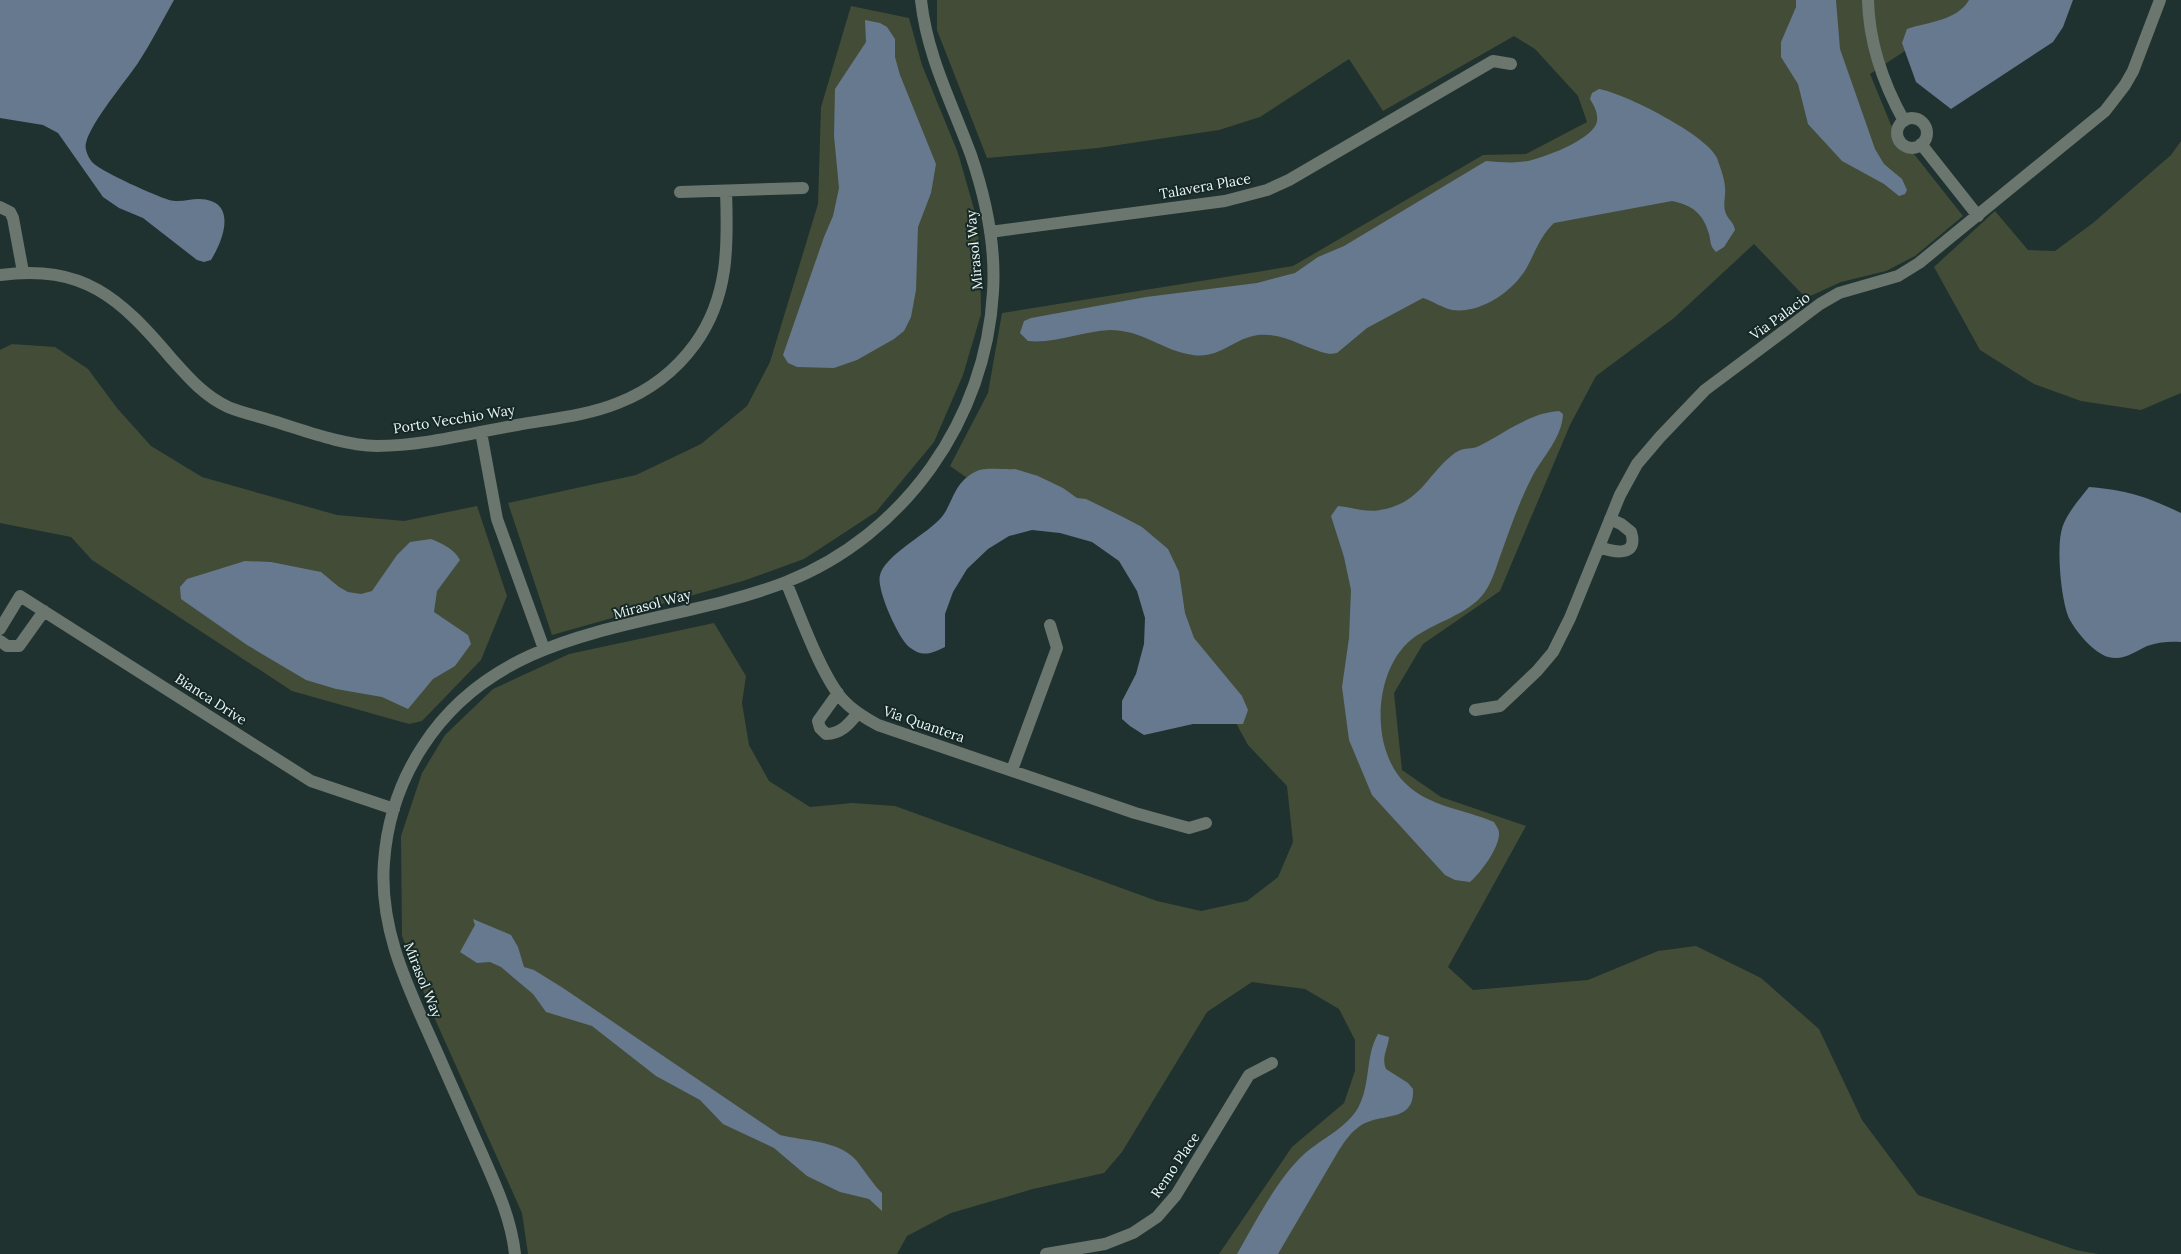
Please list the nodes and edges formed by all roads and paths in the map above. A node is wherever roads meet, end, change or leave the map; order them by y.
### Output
1 (921, 0) edge
2 (1868, 0) edge
3 (2160, 0) edge
4 (1511, 64) dead end
5 (1904, 121) junction
6 (1921, 144) junction
7 (803, 188) dead end
8 (726, 190) junction
9 (680, 192) dead end
10 (0, 207) edge
11 (1978, 216) junction
12 (990, 232) junction
13 (24, 272) junction
14 (0, 275) edge
15 (481, 432) junction
16 (1610, 519) junction
17 (1599, 547) junction
18 (786, 582) junction
19 (44, 611) junction
20 (1050, 625) dead end
21 (0, 629) edge
22 (0, 641) edge
23 (544, 649) junction
24 (838, 693) junction
25 (1475, 710) dead end
26 (858, 713) junction
27 (1012, 770) junction
28 (394, 809) junction
29 (1206, 823) dead end
30 (1272, 1063) dead end
31 (516, 1254) edge
32 (1046, 1254) edge

1 - 12 street, Mirasol Way
2 - 5 street
3 - 11 street, Via Palacio
4 - 12 street, Talavera Place
5 - 6 street
5 - 6 street
6 - 11 street
7 - 8 street
8 - 9 street
8 - 15 street, Porto Vecchio Way
10 - 13 street
11 - 16 street, Via Palacio
12 - 18 street, Mirasol Way
13 - 14 street, Porto Vecchio Way
13 - 15 street, Porto Vecchio Way
15 - 23 street
16 - 17 street, Via Palacio
16 - 17 street
17 - 25 street, Via Palacio
18 - 23 street, Mirasol Way
18 - 24 street, Via Quantera
19 - 21 street, Bianca Drive
19 - 22 street
19 - 28 street, Bianca Drive
20 - 27 street
23 - 28 street, Mirasol Way
24 - 26 street, Via Quantera
24 - 26 street
26 - 27 street, Via Quantera
27 - 29 street, Via Quantera
28 - 31 street, Mirasol Way
30 - 32 street, Remo Place

